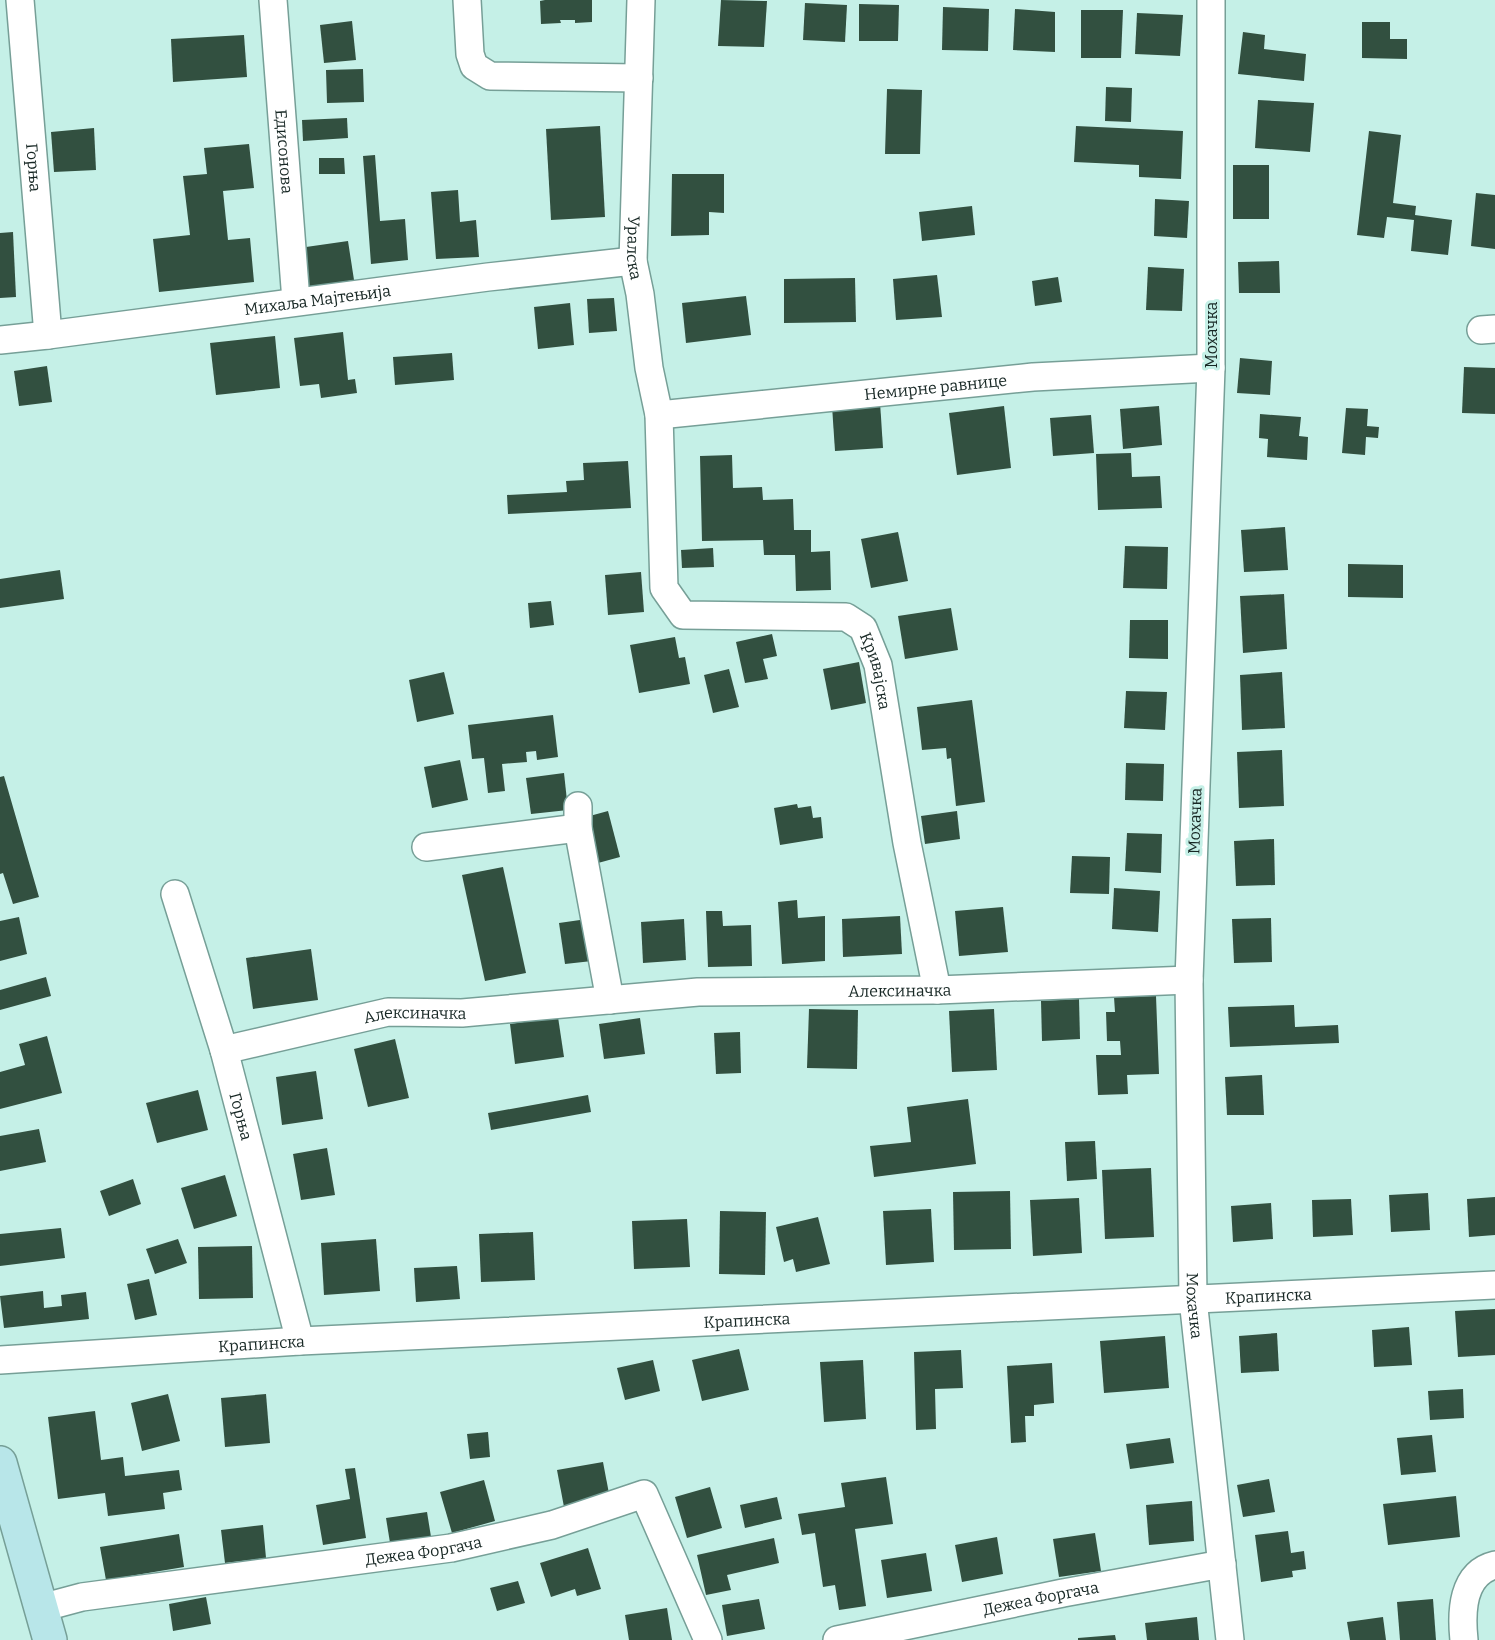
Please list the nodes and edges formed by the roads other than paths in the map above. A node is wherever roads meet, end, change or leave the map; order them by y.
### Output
1 (20, 0) edge
2 (273, 0) edge
3 (467, 0) edge
4 (641, 0) edge
5 (1211, 0) edge
6 (639, 78) junction
7 (633, 261) junction
8 (296, 302) junction
9 (48, 335) junction
10 (0, 340) edge
11 (1211, 368) junction
12 (659, 415) junction
13 (426, 847) dead end
14 (175, 894) dead end
15 (1189, 980) junction
16 (937, 990) junction
17 (610, 1000) junction
18 (224, 1050) junction
19 (1495, 1285) edge
20 (1192, 1299) junction
21 (300, 1341) junction
22 (0, 1360) edge
23 (0, 1463) edge
24 (1222, 1564) junction
25 (1495, 1565) edge
26 (41, 1608) junction
27 (853, 1639) edge
28 (51, 1640) edge
29 (708, 1640) edge
30 (1230, 1640) edge
31 (1464, 1640) edge

1 - 9 street, Горња
2 - 8 street, Едисонова
3 - 6 street
4 - 6 street, Уралска
5 - 11 street, Мохачка
6 - 7 street, Уралска
7 - 8 street, Михаља Мајтењија
7 - 12 street, Уралска
8 - 9 street, Михаља Мајтењија
9 - 10 street, Михаља Мајтењија
11 - 12 street, Немирне равнице
11 - 15 street, Мохачка
12 - 16 street, Кривајска
13 - 17 street
14 - 18 street, Горња
15 - 16 street, Алексиначка
15 - 20 street, Мохачка
16 - 17 street, Алексиначка
17 - 18 street, Алексиначка
18 - 21 street, Горња
19 - 20 street, Крапинска
20 - 21 street, Крапинска
20 - 24 street, Мохачка
21 - 22 street, Крапинска
23 - 26 main road
24 - 27 street, Дежеа Форгача
24 - 30 street, Мохачка
25 - 31 street
26 - 28 main road
26 - 29 street, Дежеа Форгача

